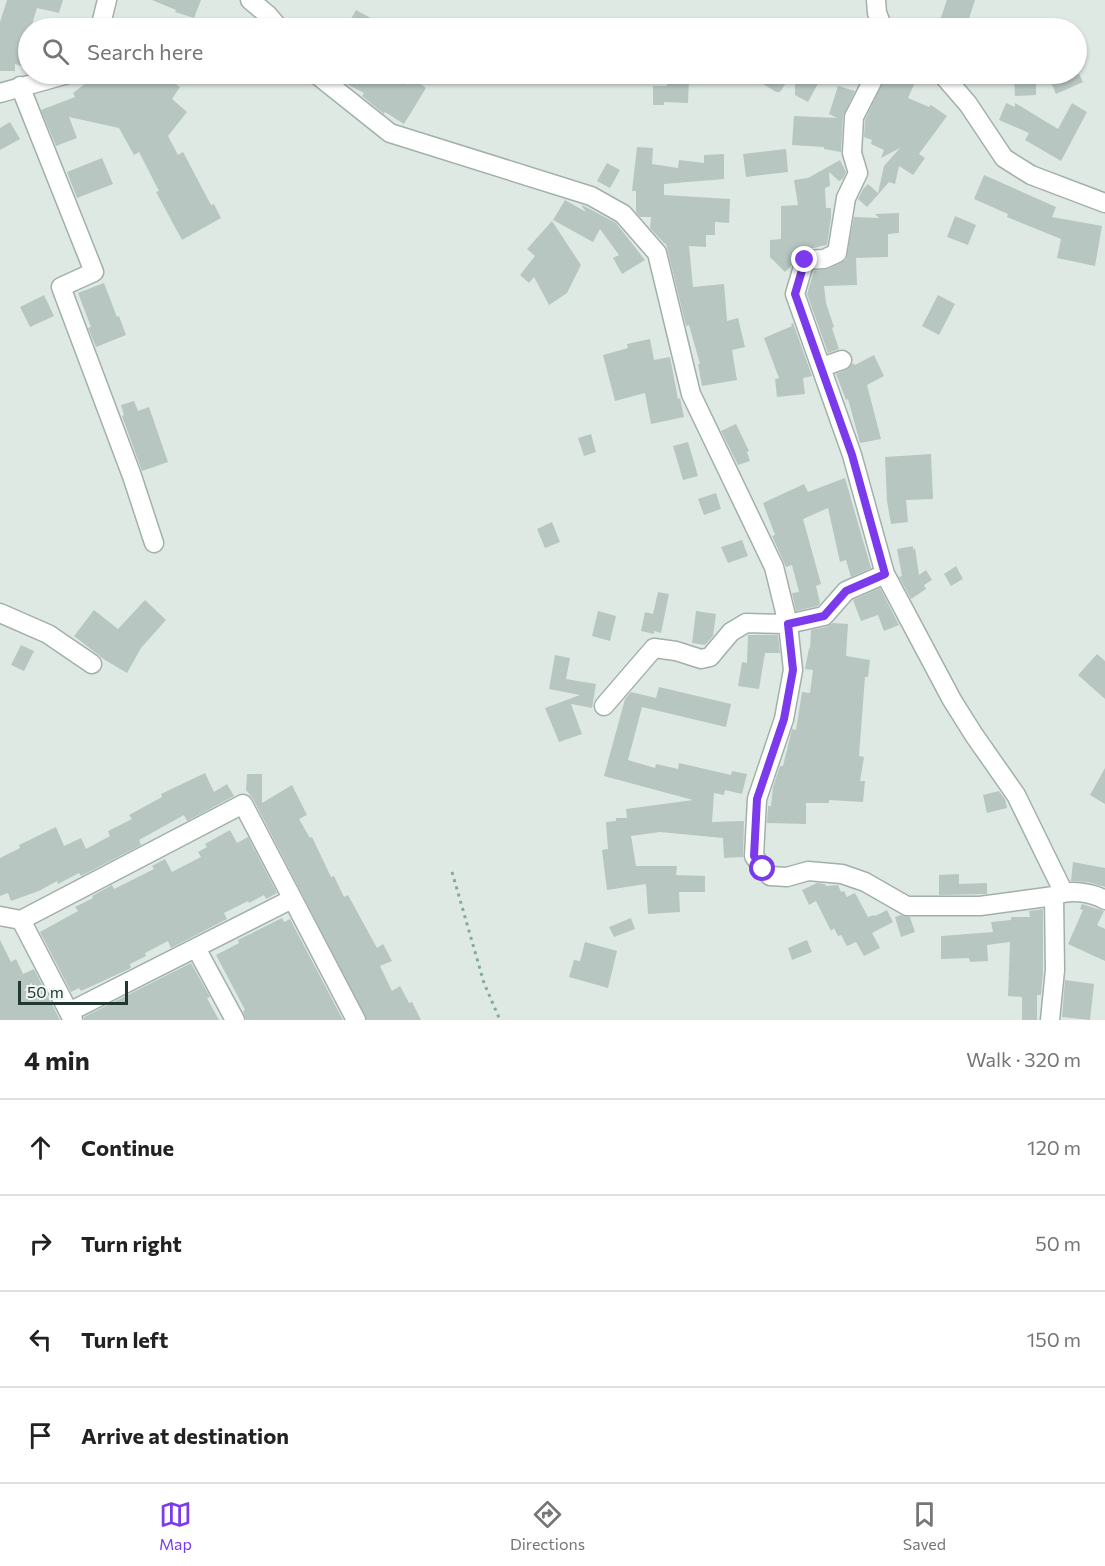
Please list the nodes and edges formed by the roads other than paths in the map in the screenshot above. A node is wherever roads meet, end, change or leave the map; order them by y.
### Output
1 (107, 0) edge
2 (250, 0) edge
3 (876, 0) edge
4 (102, 18) edge
5 (271, 18) edge
6 (879, 18) edge
7 (28, 84) edge
8 (329, 84) edge
9 (871, 84) edge
10 (951, 84) edge
11 (20, 86) junction
12 (0, 93) edge
13 (1105, 202) edge
14 (842, 360) dead end
15 (822, 367) junction
16 (154, 543) dead end
17 (885, 574) junction
18 (0, 614) edge
19 (788, 624) junction
20 (92, 664) dead end
21 (604, 706) dead end
22 (1059, 893) junction
23 (292, 899) junction
24 (1105, 900) edge
25 (0, 916) edge
26 (21, 920) junction
27 (196, 948) junction
28 (71, 1016) edge
29 (236, 1020) edge
30 (356, 1020) edge
31 (1050, 1020) edge

1 - 4 street
2 - 5 street
3 - 6 street
7 - 11 street
8 - 19 street
9 - 15 street
10 - 13 street
11 - 12 street
11 - 16 street
14 - 15 street
15 - 17 street
17 - 19 street
17 - 22 street
18 - 20 street
19 - 21 street
19 - 22 street
22 - 24 street
22 - 31 street
23 - 26 street
23 - 27 street
23 - 30 street
25 - 26 street
26 - 28 street
27 - 28 street
27 - 29 street

